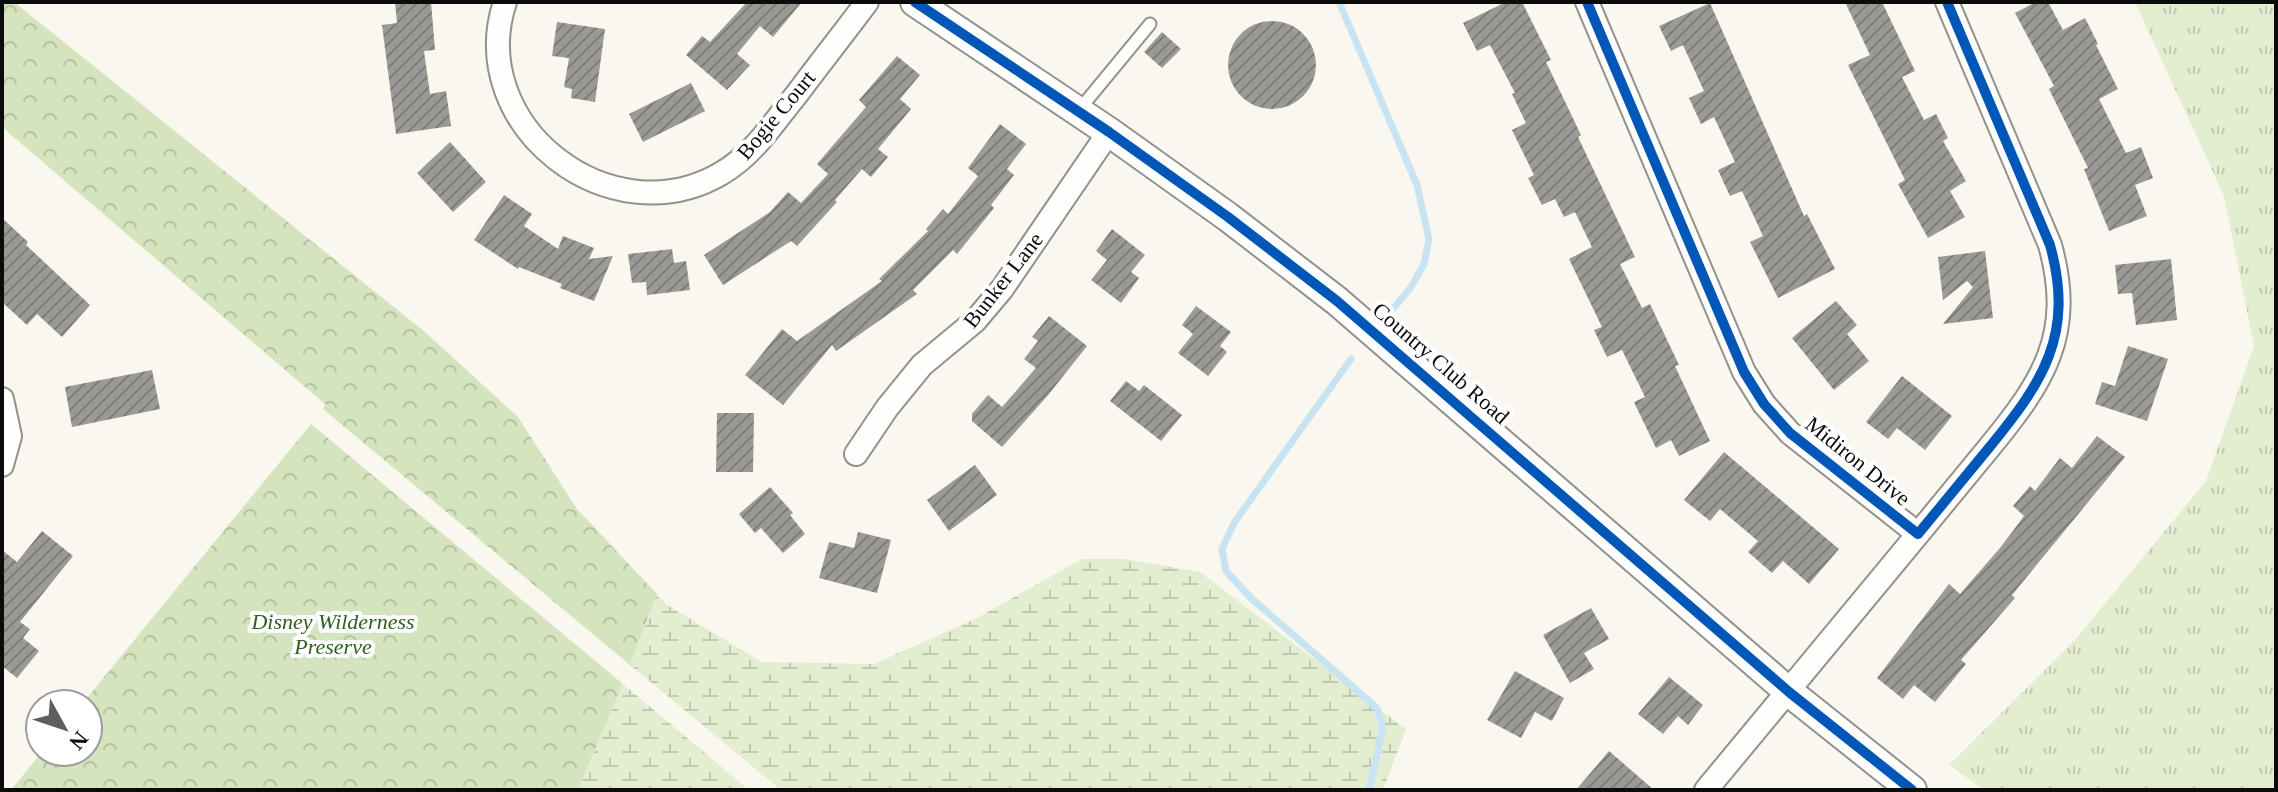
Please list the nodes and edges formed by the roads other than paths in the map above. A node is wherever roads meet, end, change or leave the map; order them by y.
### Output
1 (505, 2) edge
2 (867, 2) edge
3 (915, 2) edge
4 (1587, 2) edge
5 (1947, 2) edge
6 (1150, 24) dead end
7 (1078, 111) junction
8 (1109, 132) junction
9 (2, 399) edge
10 (856, 454) dead end
11 (2, 465) edge
12 (1918, 534) junction
13 (1789, 692) junction
14 (1706, 790) edge
15 (1912, 790) edge

1 - 2 street, Bogie Court
3 - 7 street, Country Club Road
4 - 12 street, Midiron Drive
5 - 12 street, Midiron Drive
6 - 7 lane
7 - 8 street, Country Club Road
8 - 10 street, Bunker Lane
8 - 13 street, Country Club Road
9 - 11 street
12 - 13 street, Midiron Drive
13 - 14 street, Midiron Drive
13 - 15 street, Country Club Road

